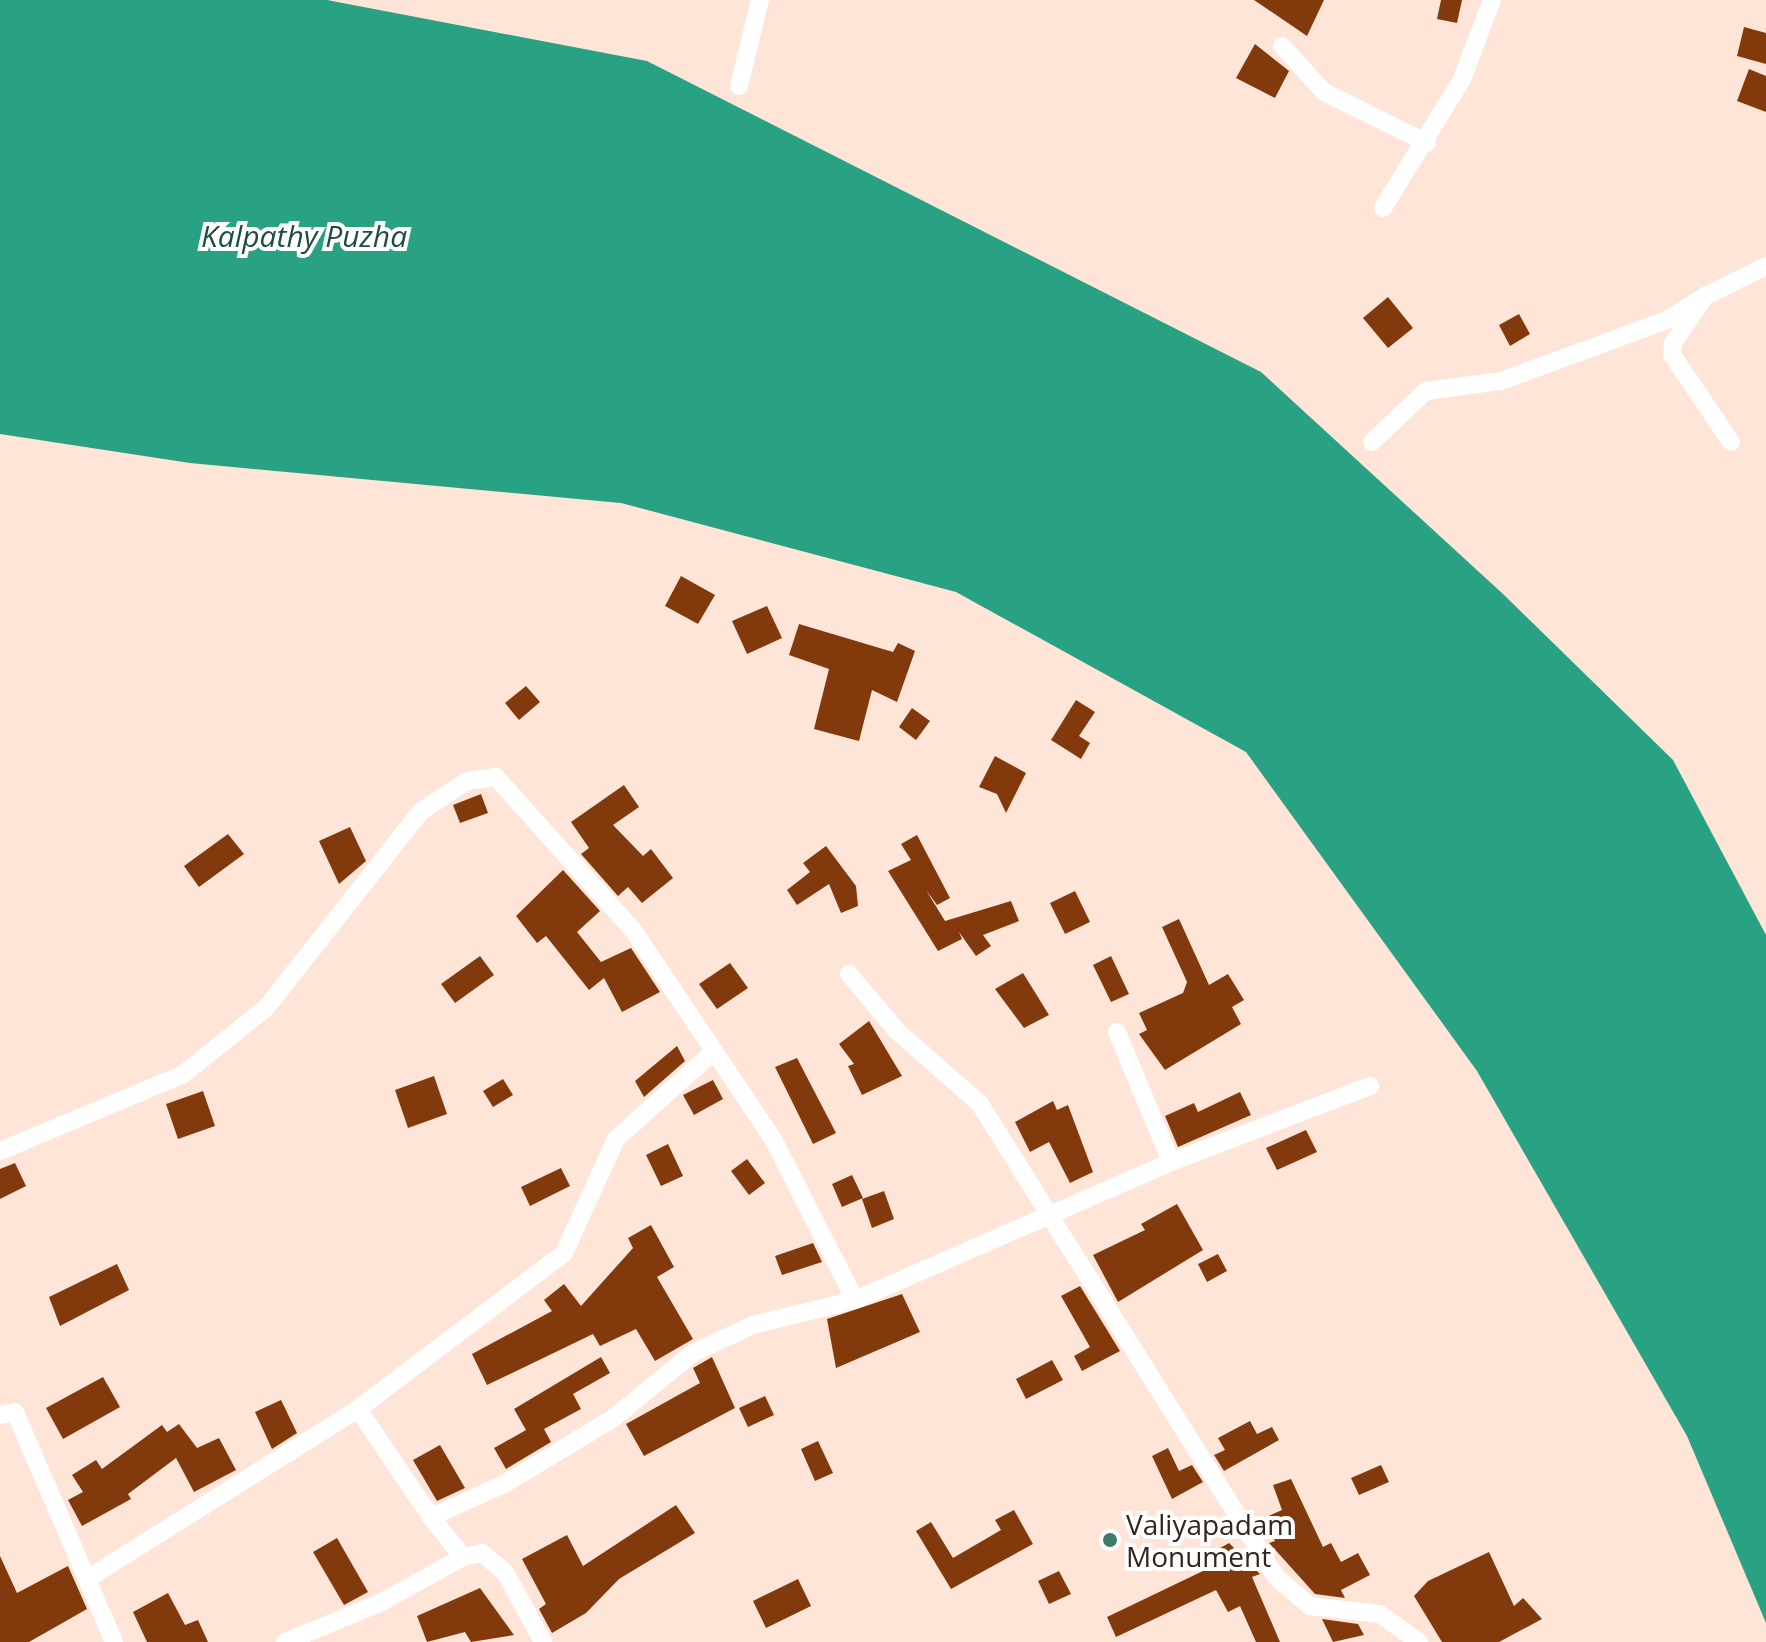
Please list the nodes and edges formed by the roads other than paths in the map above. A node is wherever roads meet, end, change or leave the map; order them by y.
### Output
1 (760, 0) edge
2 (1492, 0) edge
3 (1282, 46) dead end
4 (739, 86) dead end
5 (1427, 143) junction
6 (1383, 208) dead end
7 (1766, 266) edge
8 (1705, 296) junction
9 (1372, 442) dead end
10 (1731, 442) dead end
11 (849, 974) dead end
12 (1117, 1032) dead end
13 (712, 1053) junction
14 (1370, 1086) dead end
15 (0, 1151) edge
16 (1171, 1162) junction
17 (1054, 1212) junction
18 (855, 1300) junction
19 (358, 1409) junction
20 (0, 1415) edge
21 (431, 1517) junction
22 (463, 1557) junction
23 (87, 1579) junction
24 (114, 1642) edge
25 (285, 1642) edge
26 (543, 1642) edge
27 (1419, 1642) edge

1 - 4 street
2 - 5 street
3 - 5 street
5 - 6 street
7 - 8 street
8 - 9 street
8 - 10 street
11 - 17 street
12 - 16 street
13 - 15 street
13 - 18 street
13 - 19 street
14 - 16 street
16 - 17 street
17 - 18 street
17 - 27 street
18 - 21 street
19 - 21 street
19 - 23 street
20 - 23 street
21 - 22 street
22 - 25 street
22 - 26 street
23 - 24 street

